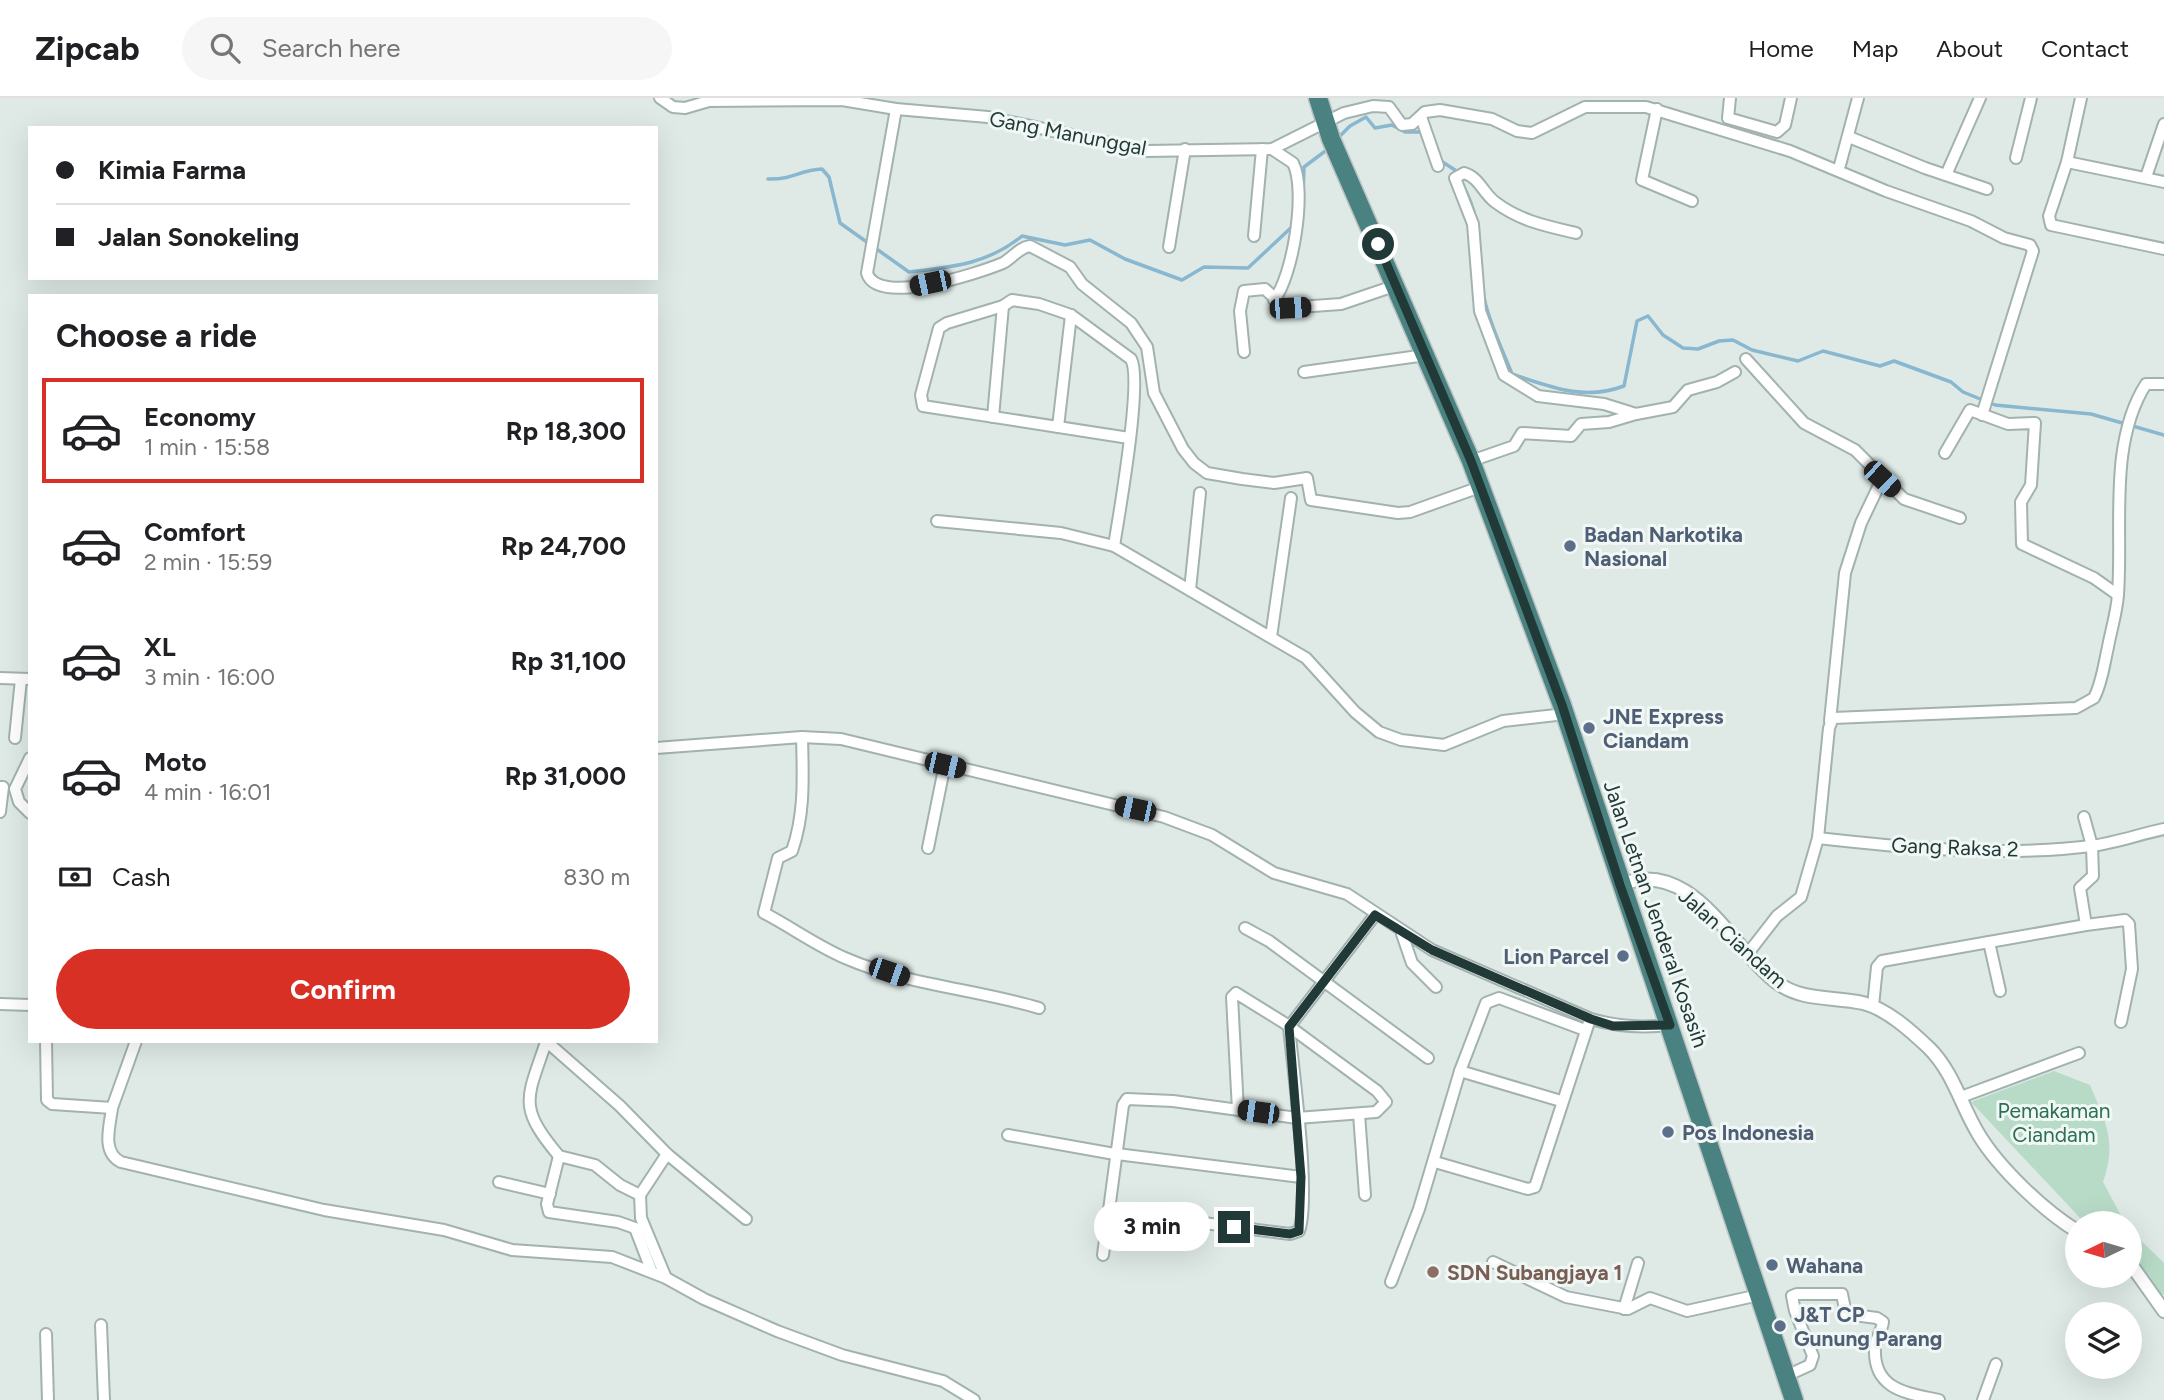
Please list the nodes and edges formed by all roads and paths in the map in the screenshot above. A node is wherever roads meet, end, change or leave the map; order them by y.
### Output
1 (660, 98) edge
2 (1318, 98) edge
3 (1730, 98) edge
4 (1791, 98) edge
5 (1858, 98) edge
6 (1980, 98) edge
7 (2031, 98) edge
8 (2078, 99) edge
9 (896, 109) junction
10 (1657, 109) junction
11 (1421, 117) junction
12 (1325, 122) junction
13 (2164, 124) edge
14 (1849, 137) junction
15 (1185, 149) junction
16 (1267, 149) junction
17 (2016, 158) dead end
18 (2067, 162) junction
19 (1840, 165) dead end
20 (1438, 166) dead end
21 (1946, 175) junction
22 (2146, 177) junction
23 (2164, 182) edge
24 (1987, 189) dead end
25 (1692, 201) dead end
26 (1576, 233) dead end
27 (1254, 236) dead end
28 (1169, 247) dead end
29 (2164, 249) edge
30 (1397, 285) junction
31 (1274, 300) junction
32 (1003, 306) junction
33 (1071, 315) junction
34 (1244, 352) dead end
35 (1426, 355) junction
36 (1746, 359) dead end
37 (1304, 372) dead end
38 (1735, 372) dead end
39 (2164, 384) edge
40 (1636, 414) junction
41 (1982, 415) junction
42 (993, 417) junction
43 (1058, 427) junction
44 (1129, 438) junction
45 (1945, 453) dead end
46 (1471, 461) junction
47 (1882, 479) junction
48 (1480, 487) junction
49 (1200, 494) dead end
50 (1291, 498) dead end
51 (1960, 518) dead end
52 (937, 521) dead end
53 (1114, 546) junction
54 (1189, 590) junction
55 (2118, 595) junction
56 (1270, 637) junction
57 (0, 678) edge
58 (26, 679) edge
59 (1565, 714) junction
60 (1830, 721) junction
61 (802, 737) junction
62 (15, 738) dead end
63 (658, 748) edge
64 (28, 762) edge
65 (945, 765) junction
66 (0, 787) edge
67 (28, 811) edge
68 (0, 812) edge
69 (2084, 817) dead end
70 (2164, 829) edge
71 (1818, 838) junction
72 (2092, 846) junction
73 (928, 848) dead end
74 (1620, 885) junction
75 (1375, 915) junction
76 (2087, 925) junction
77 (1245, 928) dead end
78 (1402, 934) junction
79 (1989, 942) junction
80 (1749, 952) junction
81 (1325, 982) junction
82 (1436, 987) dead end
83 (2000, 991) dead end
84 (0, 1004) edge
85 (28, 1005) edge
86 (1873, 1006) junction
87 (1039, 1008) dead end
88 (1591, 1019) junction
89 (2122, 1023) dead end
90 (1670, 1025) junction
91 (1289, 1027) junction
92 (1585, 1030) junction
93 (46, 1043) edge
94 (135, 1043) edge
95 (546, 1043) edge
96 (547, 1043) edge
97 (2079, 1053) dead end
98 (1428, 1058) dead end
99 (1460, 1071) junction
100 (1961, 1097) junction
101 (1560, 1101) junction
102 (112, 1108) junction
103 (1238, 1110) junction
104 (1359, 1114) junction
105 (1297, 1118) junction
106 (1008, 1135) dead end
107 (1117, 1153) junction
108 (667, 1154) junction
109 (559, 1156) junction
110 (1435, 1162) junction
111 (1301, 1177) junction
112 (499, 1182) dead end
113 (550, 1194) junction
114 (640, 1195) junction
115 (1365, 1195) dead end
116 (1110, 1211) junction
117 (746, 1219) dead end
118 (638, 1223) junction
119 (2065, 1223) edge
120 (1103, 1255) dead end
121 (1493, 1262) dead end
122 (1638, 1263) dead end
123 (652, 1272) junction
124 (666, 1278) junction
125 (2142, 1280) edge
126 (1391, 1282) dead end
127 (1759, 1295) junction
128 (1624, 1309) junction
129 (2164, 1311) edge
130 (101, 1325) dead end
131 (46, 1334) dead end
132 (1996, 1364) dead end
133 (1786, 1376) junction
134 (48, 1400) edge
135 (104, 1400) edge
136 (974, 1400) edge
137 (1794, 1400) edge
138 (1939, 1400) edge
139 (1983, 1400) edge

1 - 9 street, Gang Manunggal
2 - 12 highway, Jalan Letnan Jenderal Kosasih
3 - 4 street
5 - 14 street
6 - 21 street
7 - 17 street
8 - 18 street
9 - 15 street, Gang Manunggal
9 - 48 street
10 - 11 street
10 - 25 street
10 - 41 street
11 - 12 street
11 - 20 street
12 - 16 street
12 - 30 highway, Jalan Letnan Jenderal Kosasih
13 - 22 street
14 - 19 street
14 - 21 street
15 - 16 street, Gang Manunggal
15 - 28 street
16 - 27 street
16 - 31 street
18 - 22 street
18 - 29 street
21 - 24 street
22 - 23 street
26 - 40 street
30 - 31 street
30 - 35 highway, Jalan Letnan Jenderal Kosasih
31 - 34 street
32 - 33 street
32 - 42 street
32 - 42 street
33 - 43 street
33 - 44 street
35 - 37 street
35 - 46 highway, Jalan Letnan Jenderal Kosasih
36 - 47 street
38 - 40 street
39 - 55 street
40 - 46 street
41 - 45 street
41 - 55 street
42 - 43 street
43 - 44 street
44 - 53 street
46 - 48 highway, Jalan Letnan Jenderal Kosasih
47 - 51 street
47 - 60 street
48 - 59 highway, Jalan Letnan Jenderal Kosasih
49 - 54 street
50 - 56 street
52 - 53 street
53 - 54 street
54 - 56 street
55 - 60 street
56 - 59 street
57 - 58 street
58 - 62 street
59 - 74 highway, Jalan Letnan Jenderal Kosasih
60 - 71 street
61 - 63 street
61 - 65 street
61 - 87 street
64 - 67 street
65 - 73 street
65 - 75 street
66 - 68 street
69 - 72 street
70 - 72 street, Gang Raksa 2
71 - 72 street, Gang Raksa 2
71 - 80 street
72 - 76 street
74 - 80 street, Jalan Ciandam
74 - 90 highway, Jalan Letnan Jenderal Kosasih
75 - 78 street
75 - 81 street
76 - 79 street
76 - 89 street
77 - 81 street
78 - 82 street
78 - 88 street
79 - 83 street
79 - 86 street
80 - 86 street, Jalan Ciandam
81 - 91 street
81 - 98 street
84 - 85 street
86 - 100 street, Jalan Ciandam
88 - 90 street
88 - 92 street
90 - 127 highway, Jalan Letnan Jenderal Kosasih
91 - 103 street
91 - 104 street
91 - 105 street
92 - 99 street
92 - 101 street
93 - 102 street
94 - 102 street
95 - 109 street
96 - 108 street
97 - 100 street
99 - 101 street
99 - 110 street
100 - 119 street, Jalan Ciandam
101 - 110 street
102 - 123 street
103 - 105 street
103 - 107 street
104 - 105 street
104 - 115 street
105 - 111 street
106 - 107 street
107 - 111 street
107 - 116 street
108 - 114 street
108 - 117 street
109 - 113 street
109 - 114 street
110 - 126 street
111 - 116 street
112 - 113 street
113 - 118 street
114 - 118 street
116 - 120 street
118 - 123 street
118 - 124 street
121 - 128 street
122 - 128 street
123 - 124 street
124 - 136 street
125 - 129 street
127 - 128 street
127 - 133 highway, Jalan Letnan Jenderal Kosasih
130 - 135 street
131 - 134 street
132 - 139 street
133 - 137 highway, Jalan Letnan Jenderal Kosasih
133 - 138 street

